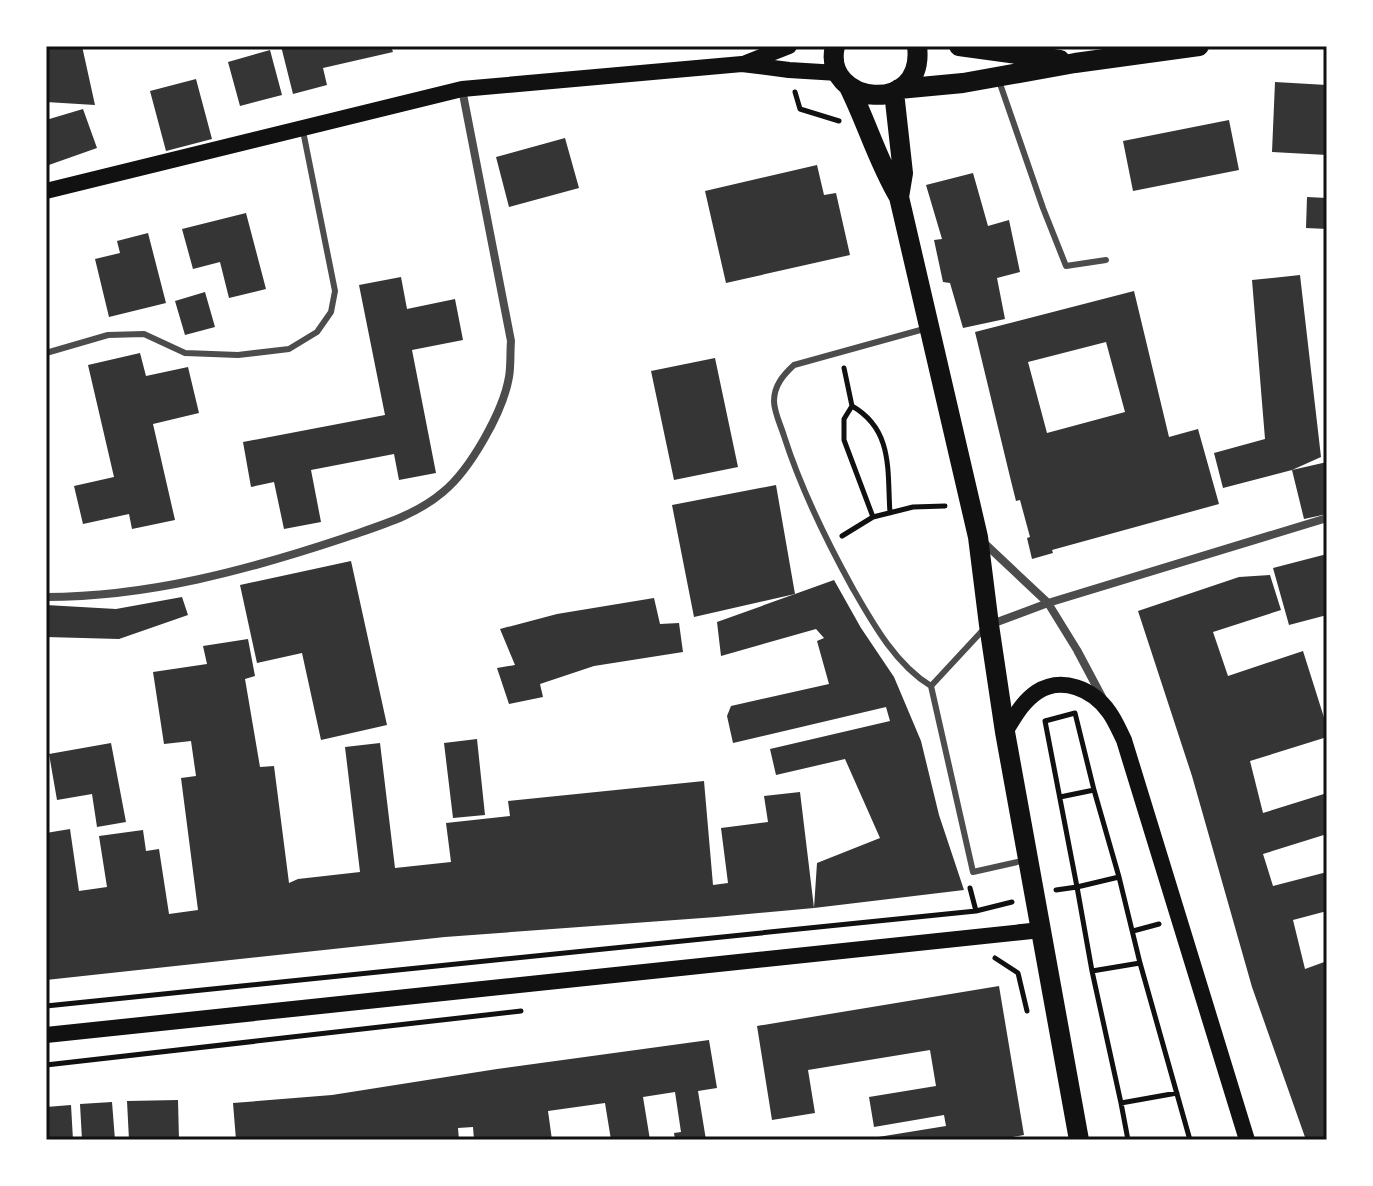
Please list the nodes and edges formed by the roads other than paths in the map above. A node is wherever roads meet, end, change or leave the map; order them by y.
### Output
1 (789, 46) edge
2 (835, 46) edge
3 (917, 46) edge
4 (959, 46) edge
5 (1199, 46) edge
6 (1075, 63) junction
7 (742, 64) junction
8 (998, 78) junction
9 (843, 80) junction
10 (462, 89) junction
11 (897, 90) junction
12 (302, 128) junction
13 (46, 191) edge
14 (899, 197) junction
15 (1106, 260) dead end
16 (930, 327) junction
17 (46, 353) edge
18 (1327, 518) edge
19 (978, 537) junction
20 (46, 597) edge
21 (1048, 603) junction
22 (989, 625) junction
23 (931, 686) junction
24 (1108, 710) junction
25 (1005, 732) junction
26 (1029, 860) junction
27 (1041, 930) junction
28 (46, 1035) edge
29 (1079, 1140) edge
30 (1247, 1140) edge

1 - 7 main road
2 - 9 main road
3 - 11 main road
4 - 6 main road
5 - 6 main road
6 - 8 main road
7 - 9 main road
7 - 10 main road
8 - 11 main road
8 - 15 lane
9 - 11 main road
9 - 14 main road
10 - 12 main road
10 - 20 street
11 - 14 main road
12 - 13 main road
12 - 17 lane
14 - 16 main road
16 - 19 main road
16 - 23 lane
18 - 21 street
19 - 21 street
19 - 22 main road
21 - 22 street
21 - 24 street
22 - 23 lane
22 - 25 main road
23 - 26 lane
24 - 25 main road
24 - 30 main road
25 - 26 main road
26 - 27 main road
27 - 28 main road
27 - 29 main road

